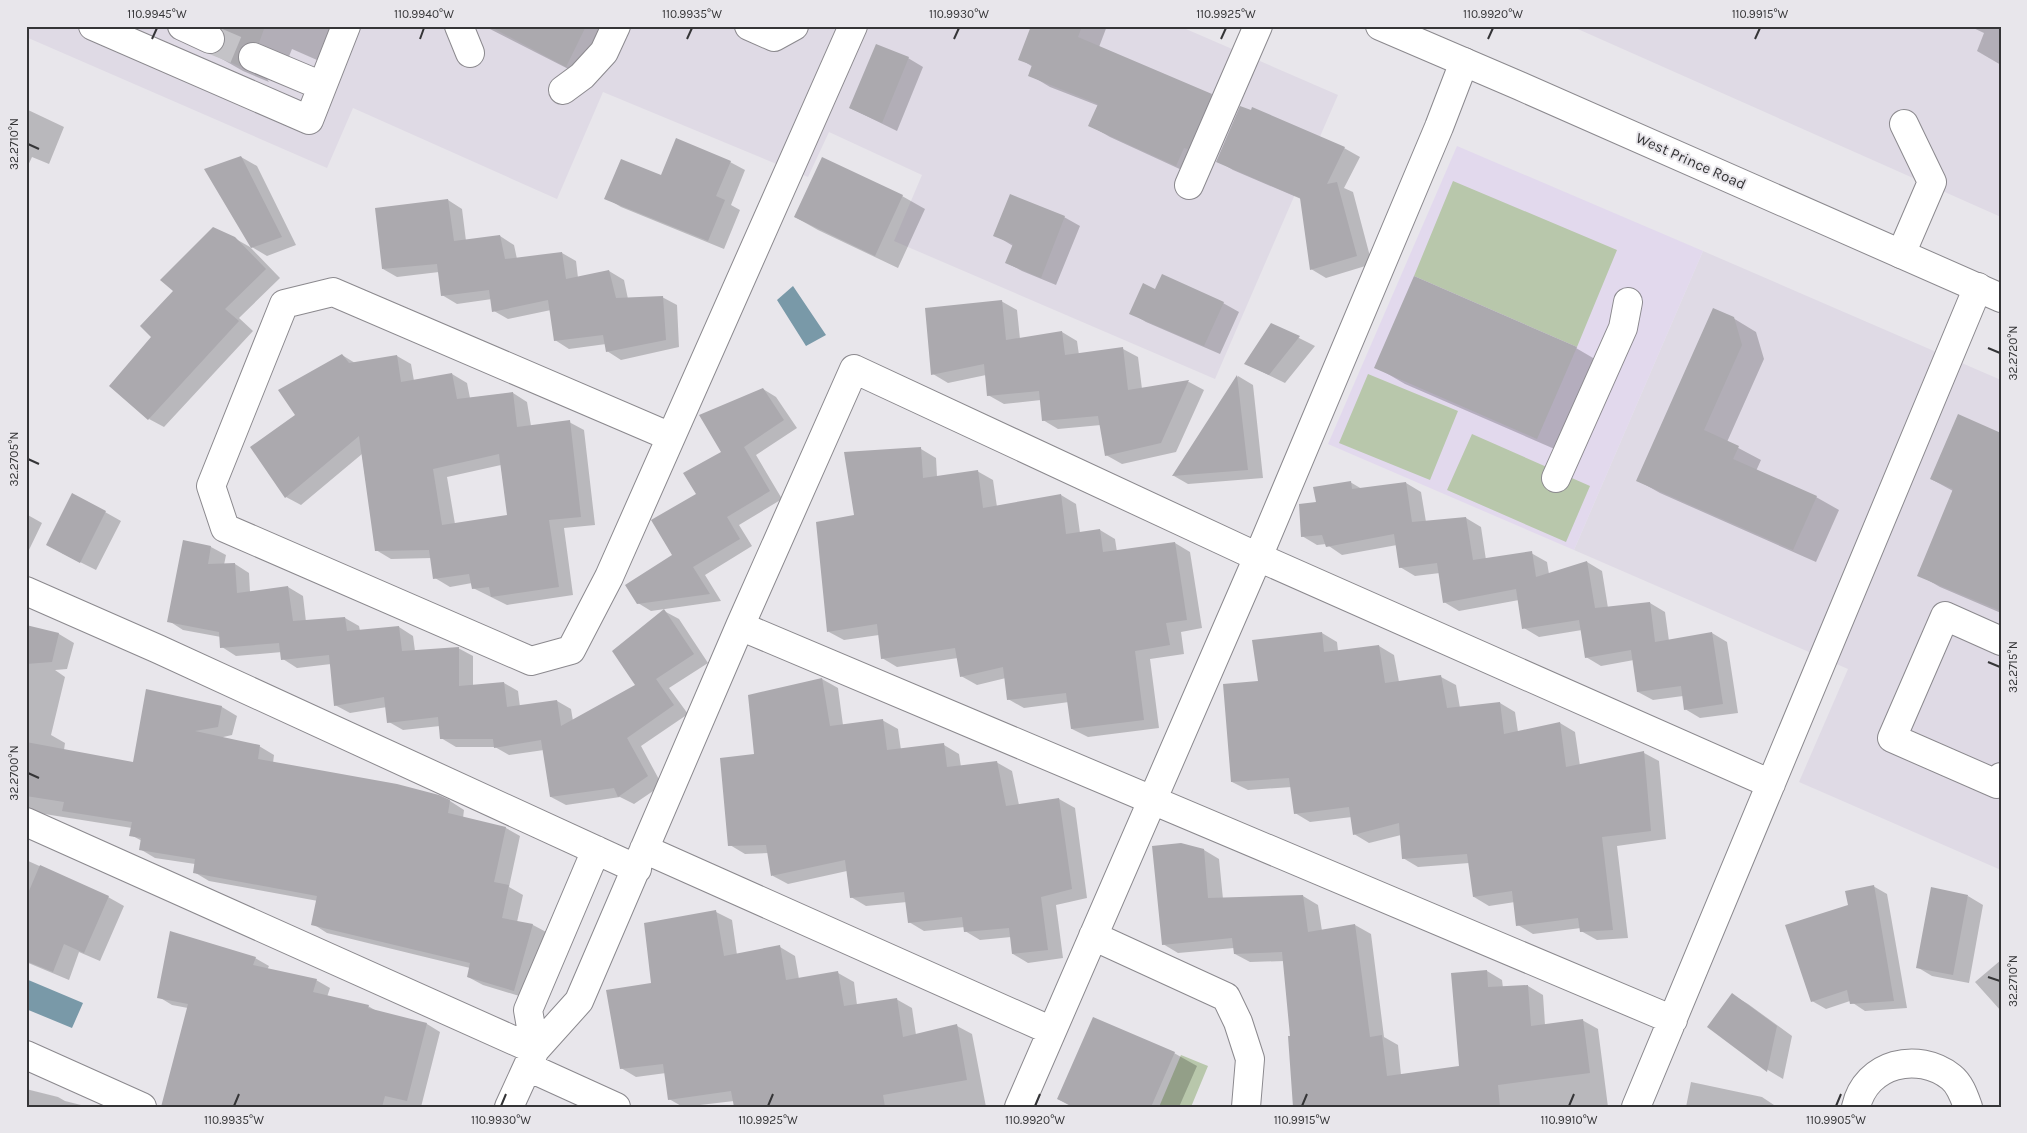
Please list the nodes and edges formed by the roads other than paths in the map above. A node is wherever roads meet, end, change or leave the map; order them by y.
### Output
1 (92, 26) edge
2 (182, 26) edge
3 (346, 26) edge
4 (459, 26) edge
5 (616, 26) edge
6 (749, 26) edge
7 (794, 26) edge
8 (853, 26) edge
9 (1258, 26) edge
10 (1395, 29) edge
11 (210, 39) tunnel mouth
12 (470, 54) dead end
13 (253, 57) tunnel mouth
14 (1464, 62) junction
15 (322, 86) junction
16 (562, 90) dead end
17 (1904, 124) dead end
18 (1189, 185) dead end
19 (1901, 254) junction
20 (1989, 293) edge
21 (1628, 302) dead end
22 (671, 437) junction
23 (1556, 478) dead end
24 (1258, 557) junction
25 (26, 591) edge
26 (740, 626) junction
27 (2001, 641) edge
28 (2001, 777) edge
29 (1771, 784) junction
30 (1152, 801) junction
31 (26, 822) edge
32 (596, 850) junction
33 (641, 859) junction
34 (1093, 936) junction
35 (1673, 1020) junction
36 (1052, 1031) junction
37 (26, 1055) edge
38 (531, 1059) junction
39 (142, 1107) edge
40 (509, 1107) edge
41 (616, 1107) edge
42 (1019, 1107) edge
43 (1246, 1107) edge
44 (1636, 1107) edge
45 (1856, 1107) edge
46 (1968, 1107) edge

1 - 15 street
2 - 11 street
3 - 15 street
4 - 12 street
5 - 16 street
6 - 7 street
8 - 22 street
9 - 18 street
10 - 14 street, West Prince Road
13 - 15 street
14 - 19 street, West Prince Road
14 - 24 street
17 - 19 street
19 - 20 street, West Prince Road
20 - 29 street
21 - 23 street
22 - 22 street
24 - 26 street
24 - 29 street
24 - 30 street
25 - 32 street
26 - 30 street
26 - 33 street
27 - 28 street
29 - 35 street
30 - 34 street
30 - 35 street
31 - 38 street
32 - 33 street
32 - 38 street
33 - 36 street
33 - 38 street
34 - 36 street
34 - 43 street
35 - 44 street
36 - 42 street
37 - 39 street
38 - 40 street
38 - 41 street
45 - 46 street

